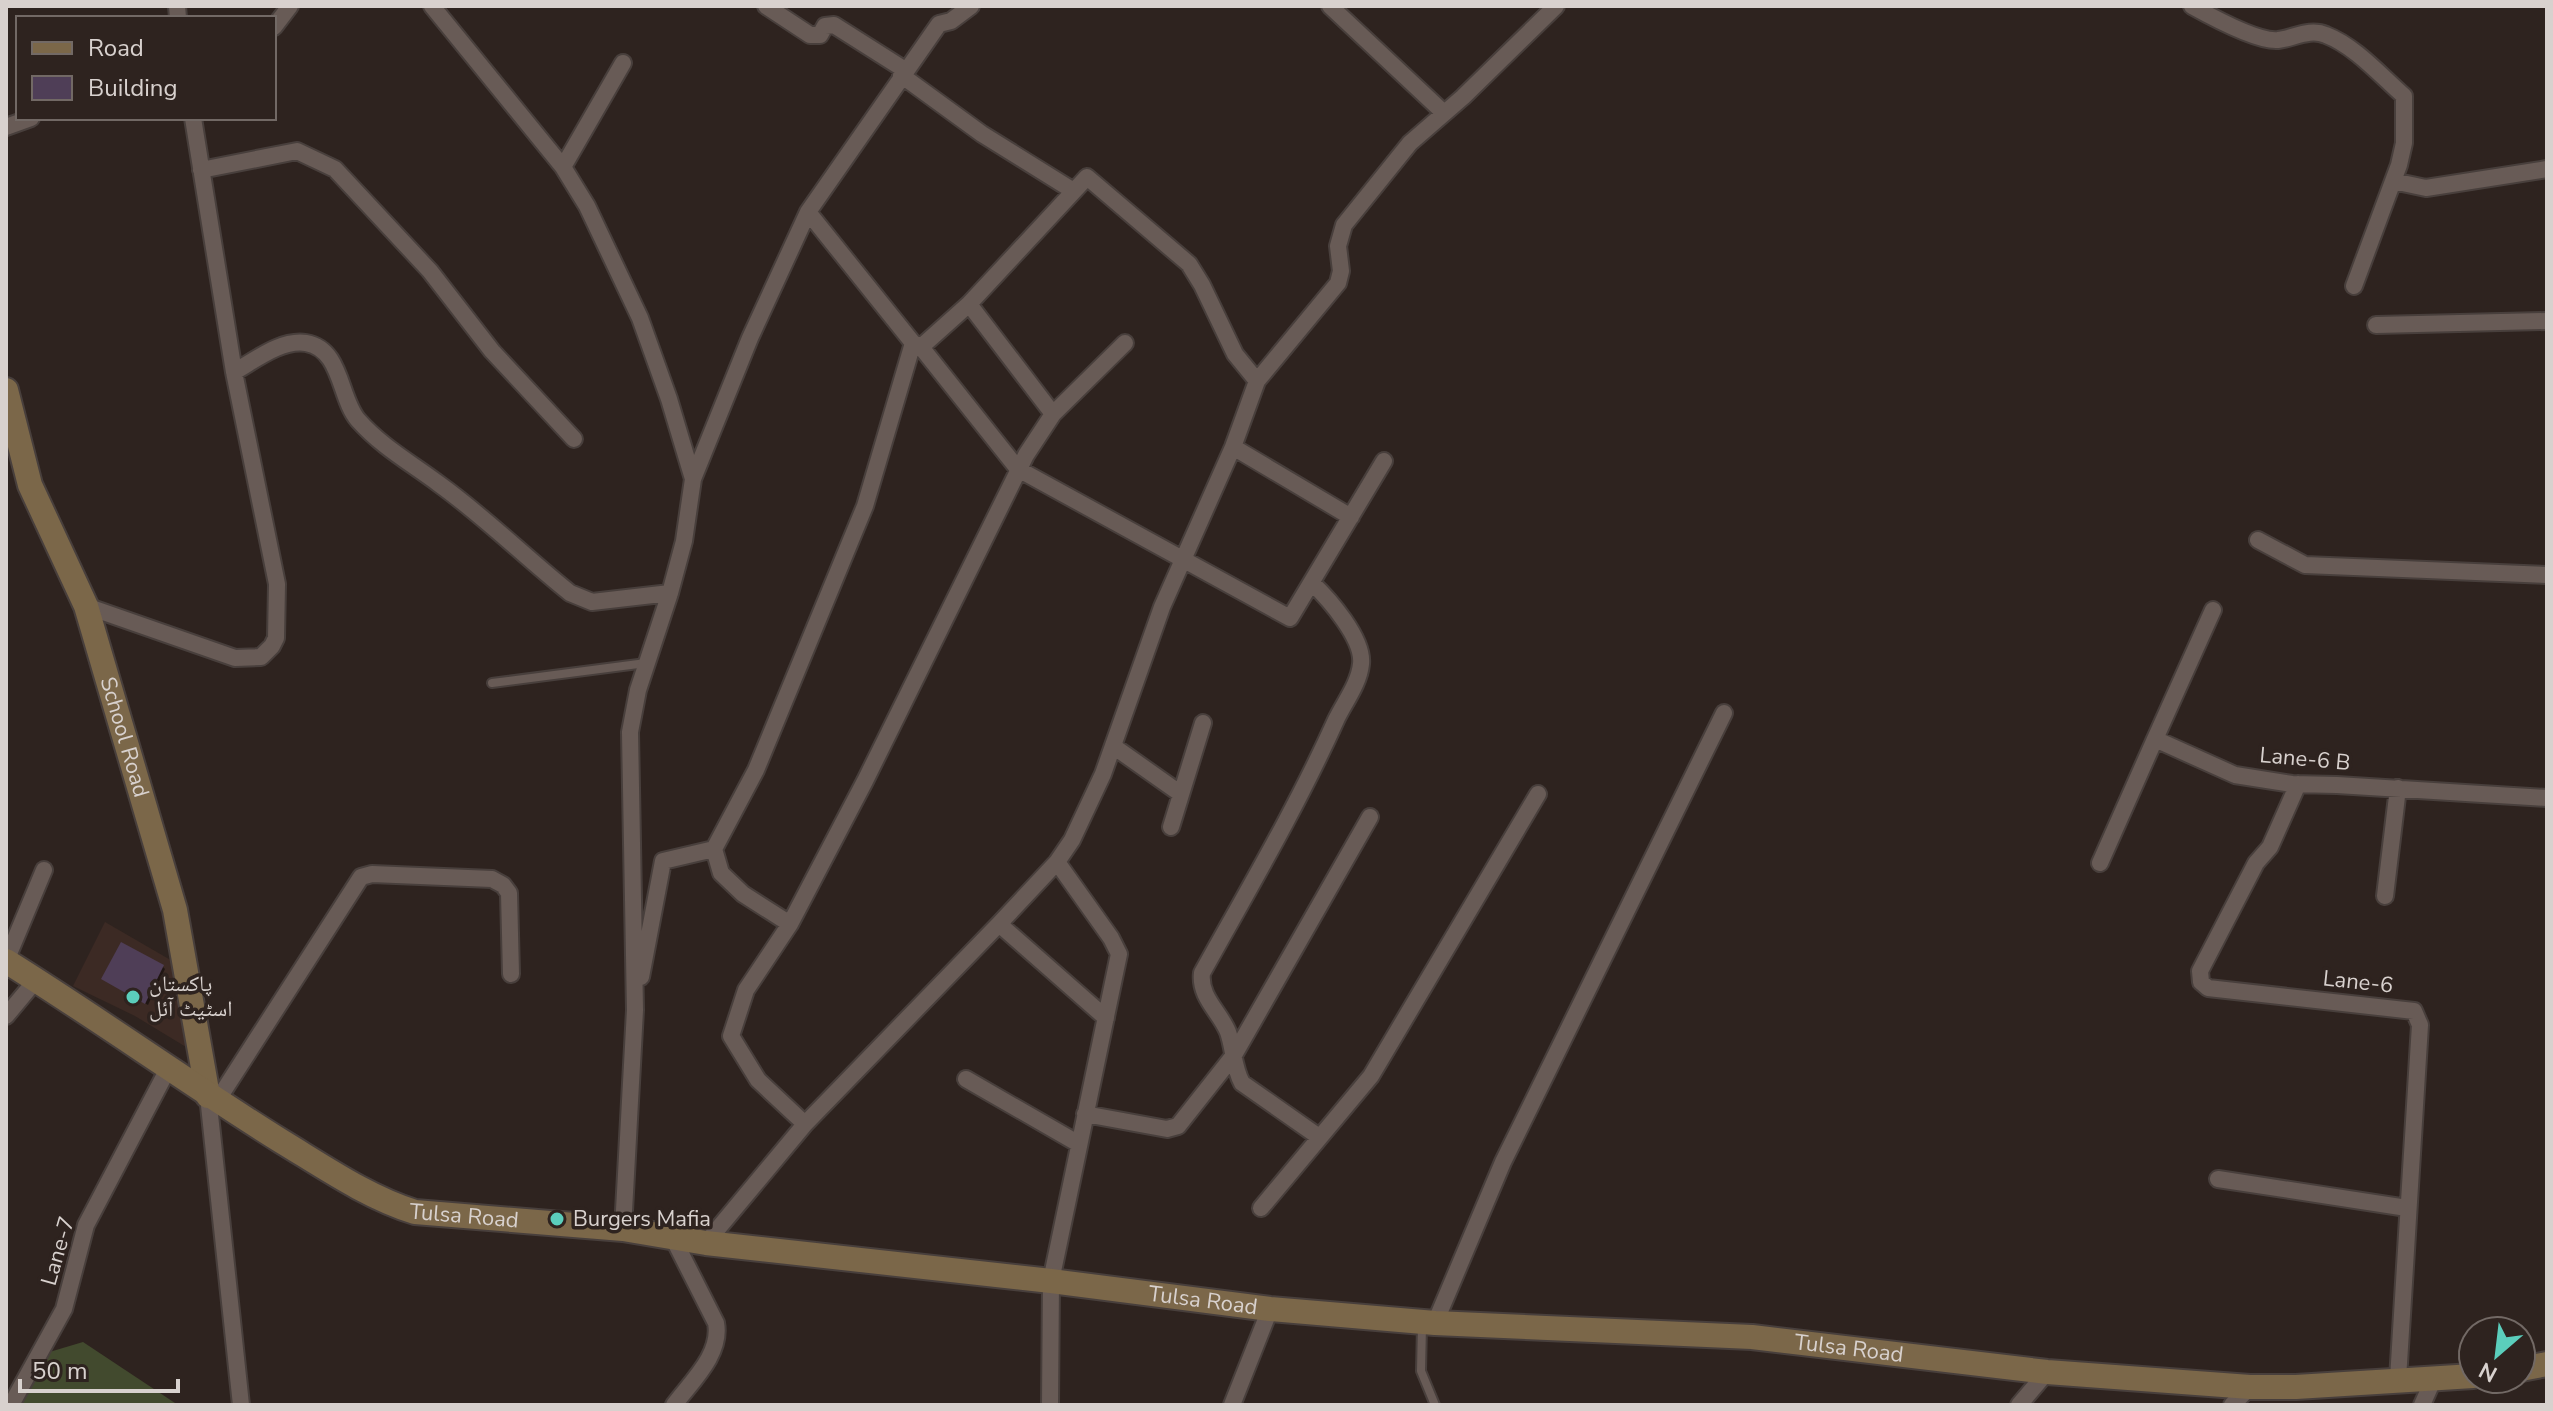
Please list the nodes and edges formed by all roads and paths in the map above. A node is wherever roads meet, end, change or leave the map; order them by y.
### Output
1 (290, 6) edge
2 (432, 6) edge
3 (766, 6) edge
4 (971, 6) edge
5 (1330, 6) edge
6 (1556, 6) edge
7 (2192, 6) edge
8 (276, 24) edge
9 (623, 63) dead end
10 (903, 73) junction
11 (1444, 113) junction
12 (25, 120) edge
13 (193, 120) edge
14 (6, 127) edge
15 (563, 167) junction
16 (2547, 169) edge
17 (201, 170) junction
18 (2393, 181) junction
19 (1072, 190) junction
20 (808, 212) junction
21 (2354, 286) dead end
22 (969, 304) junction
23 (2547, 321) edge
24 (2376, 325) dead end
25 (1125, 343) dead end
26 (917, 345) junction
27 (234, 372) junction
28 (1257, 381) junction
29 (6, 390) edge
30 (1053, 414) junction
31 (574, 439) dead end
32 (1233, 447) junction
33 (1384, 461) dead end
34 (1018, 469) junction
35 (693, 479) junction
36 (1351, 517) junction
37 (2258, 540) dead end
38 (1182, 560) junction
39 (2547, 575) edge
40 (1312, 583) junction
41 (670, 593) junction
42 (86, 606) junction
43 (2213, 610) dead end
44 (647, 663) junction
45 (492, 683) dead end
46 (1724, 713) dead end
47 (1203, 723) dead end
48 (2155, 739) junction
49 (1113, 746) junction
50 (2298, 784) junction
51 (2398, 788) junction
52 (1181, 794) junction
53 (1538, 794) dead end
54 (2547, 798) edge
55 (1370, 817) dead end
56 (1171, 827) dead end
57 (714, 849) junction
58 (1057, 862) junction
59 (2100, 863) dead end
60 (44, 870) dead end
61 (2385, 896) dead end
62 (790, 924) junction
63 (999, 924) junction
64 (6, 961) edge
65 (511, 974) dead end
66 (36, 980) junction
67 (635, 1010) junction
68 (6, 1016) edge
69 (1106, 1018) junction
70 (1234, 1055) junction
71 (169, 1067) junction
72 (966, 1079) dead end
73 (212, 1098) junction
74 (1085, 1114) junction
75 (805, 1124) junction
76 (1319, 1137) junction
77 (1079, 1144) junction
78 (2218, 1179) dead end
79 (1261, 1208) dead end
80 (2407, 1208) junction
81 (623, 1229) junction
82 (673, 1238) junction
83 (706, 1243) junction
84 (1051, 1281) junction
85 (1270, 1309) junction
86 (1428, 1322) junction
87 (2047, 1372) junction
88 (2457, 1377) edge
89 (2434, 1378) junction
90 (2398, 1379) junction
91 (2250, 1387) junction
92 (11, 1405) edge
93 (241, 1405) edge
94 (674, 1405) edge
95 (1050, 1405) edge
96 (1232, 1405) edge
97 (1435, 1405) edge
98 (2019, 1405) edge
99 (2232, 1405) edge
100 (2422, 1405) edge

1 - 8 street
2 - 15 street
3 - 10 street
4 - 10 street
5 - 11 street
6 - 11 street
7 - 18 street
9 - 15 street
10 - 19 street
10 - 20 street
11 - 28 street
12 - 14 street
13 - 17 street
15 - 35 street
16 - 18 street
17 - 27 street
17 - 31 street
18 - 21 street
19 - 22 street
19 - 28 street
20 - 26 street
20 - 35 street
22 - 26 street
22 - 30 street
23 - 24 street
25 - 30 street
26 - 34 street
26 - 57 street
27 - 41 street
27 - 42 street
28 - 32 street
29 - 42 main road, School Road
30 - 34 street
32 - 36 street
32 - 38 street
33 - 36 street
34 - 38 street
34 - 62 street
35 - 41 street
36 - 40 street
37 - 39 street
38 - 40 street
38 - 49 street
40 - 70 street
41 - 44 street
42 - 73 main road, School Road
43 - 48 street
44 - 45 lane
44 - 67 street
46 - 86 street
47 - 52 street
48 - 50 street, Lane-6 B
48 - 59 street
49 - 52 street
49 - 58 street
50 - 51 street, Lane-6 B
50 - 80 street, Lane-6
51 - 54 street, Lane-6 B
51 - 61 street
52 - 56 street
53 - 76 street
55 - 70 street
57 - 62 street
57 - 67 street
58 - 63 street
58 - 69 street
60 - 64 street
62 - 75 street
63 - 69 street
63 - 75 street
64 - 66 main road, Tulsa Road
65 - 73 street
66 - 68 street
66 - 71 main road, Tulsa Road
67 - 81 street
69 - 74 street
70 - 74 street
70 - 76 street
71 - 73 main road, Tulsa Road
71 - 92 street, Lane-7
72 - 77 street
73 - 81 main road, Tulsa Road
73 - 93 street
74 - 77 street
75 - 83 street
76 - 79 street
77 - 84 street
78 - 80 street
80 - 90 street, Lane-6
81 - 82 main road, Tulsa Road
82 - 83 main road, Tulsa Road
82 - 94 street
83 - 84 main road, Tulsa Road
84 - 85 main road, Tulsa Road
84 - 95 street
85 - 86 main road, Tulsa Road
85 - 96 street
86 - 87 main road, Tulsa Road
86 - 97 lane
87 - 91 main road, Tulsa Road
87 - 98 street
88 - 89 main road, Tulsa Road
89 - 90 main road, Tulsa Road
89 - 100 street
90 - 91 main road, Tulsa Road
91 - 99 street

